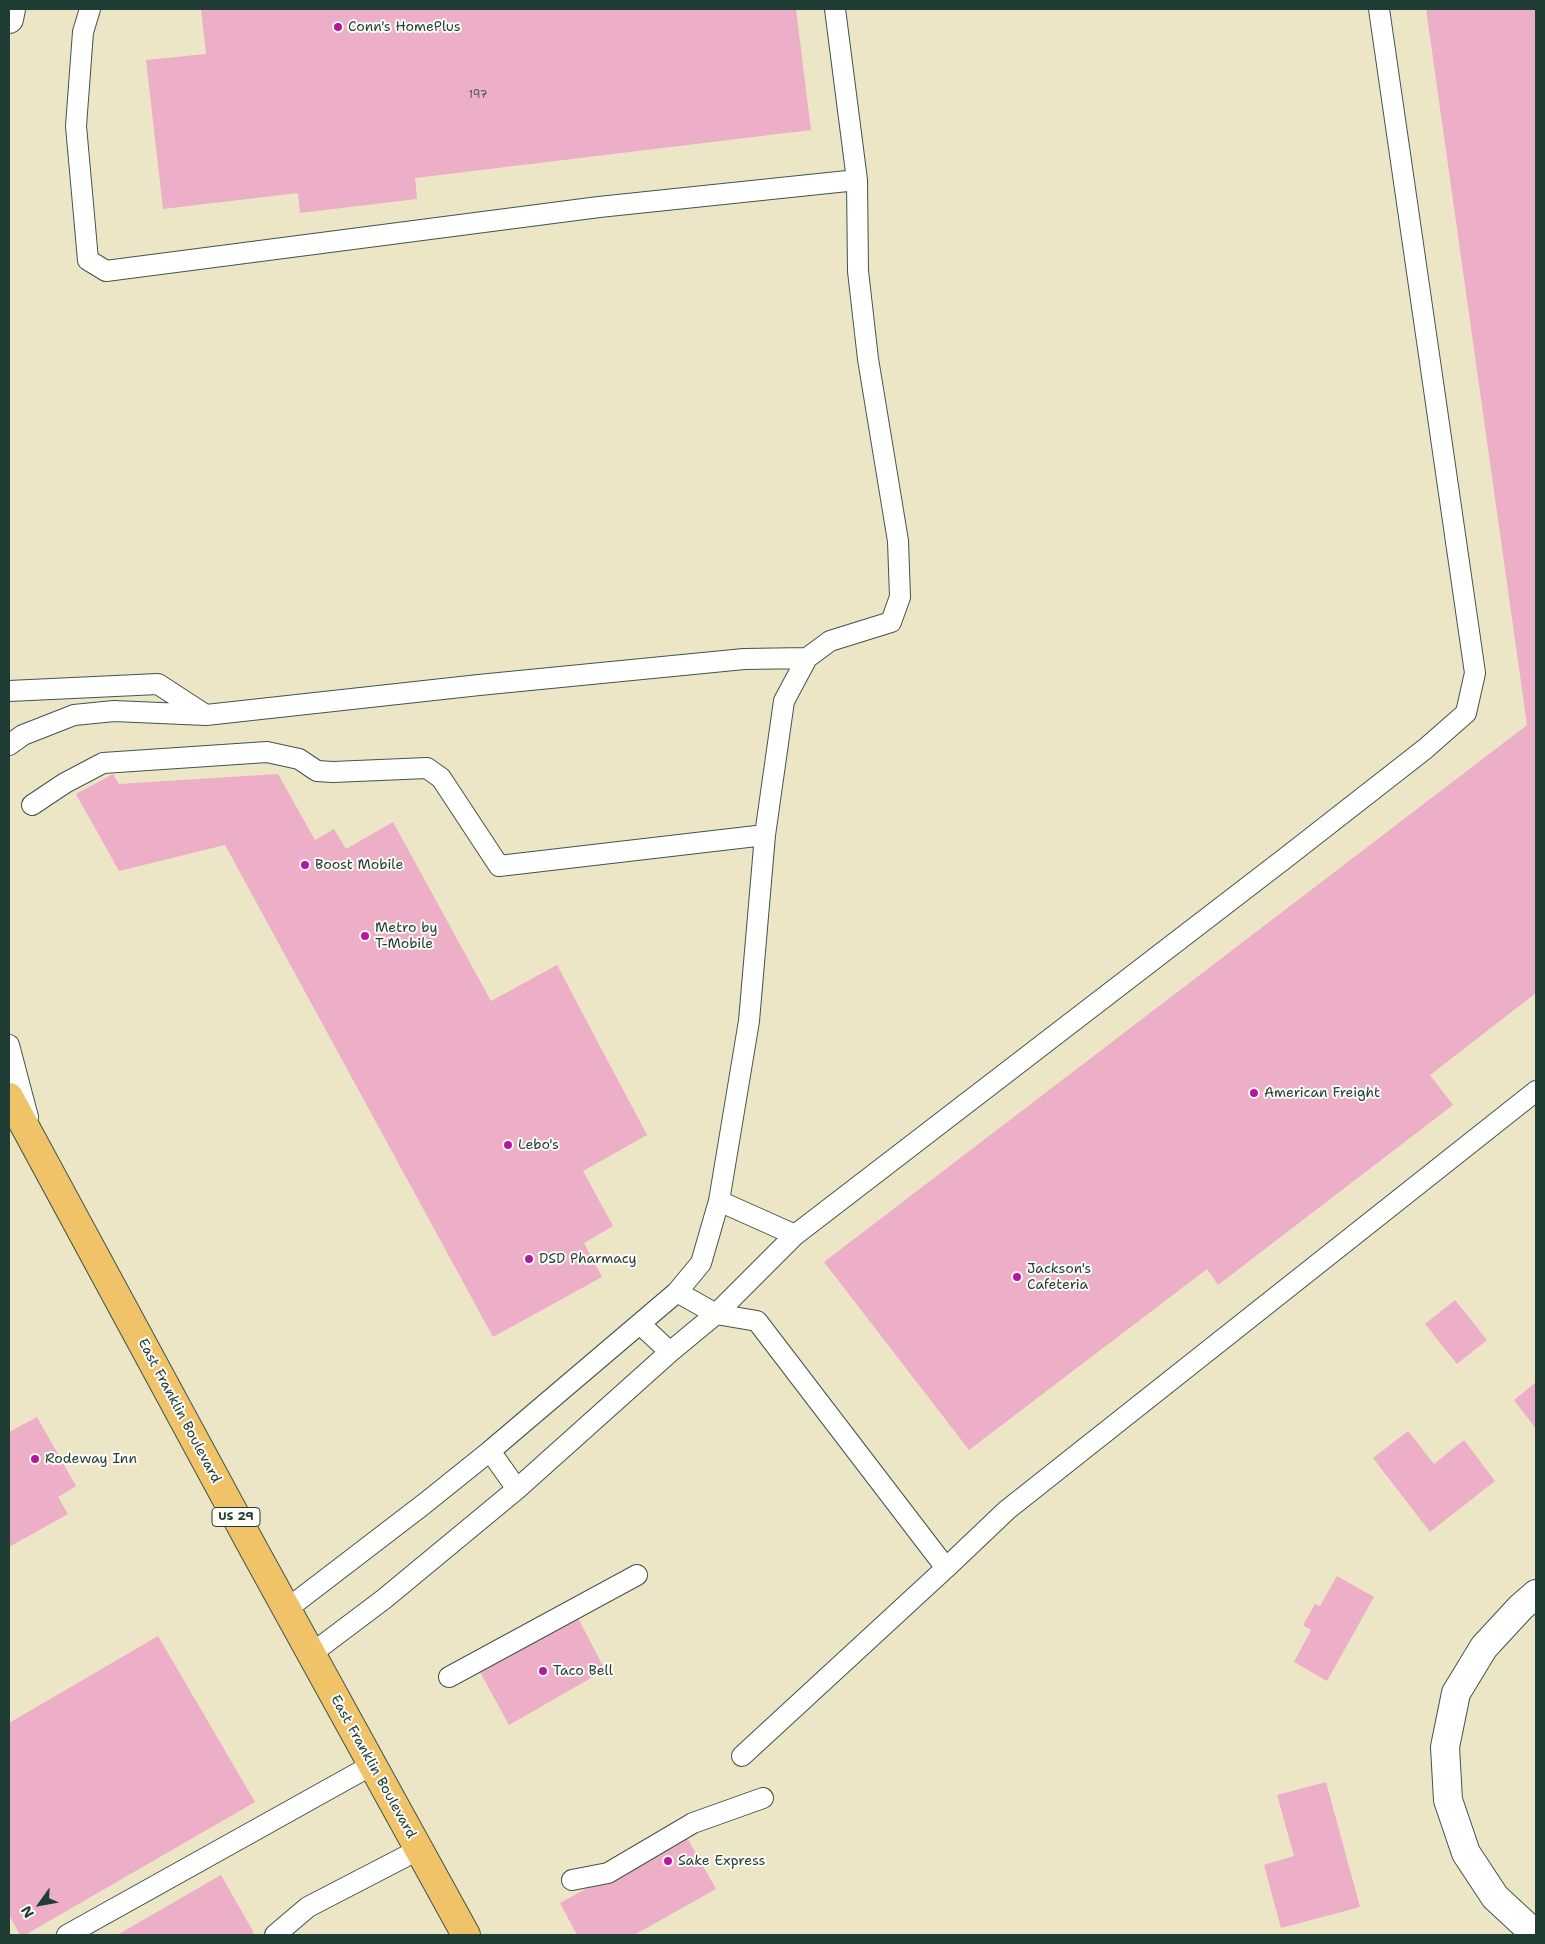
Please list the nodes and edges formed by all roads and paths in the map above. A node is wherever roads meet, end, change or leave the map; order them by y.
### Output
1 (11, 9) edge
2 (90, 9) edge
3 (835, 9) edge
4 (1379, 9) edge
5 (9, 19) edge
6 (857, 180) junction
7 (807, 658) junction
8 (9, 691) edge
9 (206, 715) junction
10 (9, 745) edge
11 (32, 806) dead end
12 (766, 835) junction
13 (9, 1045) edge
14 (1536, 1091) edge
15 (9, 1097) edge
16 (36, 1148) junction
17 (719, 1200) junction
18 (795, 1235) junction
19 (677, 1292) junction
20 (716, 1314) junction
21 (640, 1324) junction
22 (670, 1352) junction
23 (490, 1451) junction
24 (517, 1489) junction
25 (946, 1568) junction
26 (636, 1575) dead end
27 (1536, 1594) edge
28 (287, 1610) junction
29 (312, 1654) junction
30 (450, 1677) dead end
31 (742, 1756) dead end
32 (372, 1765) junction
33 (763, 1798) dead end
34 (418, 1850) junction
35 (572, 1880) dead end
36 (67, 1935) edge
37 (275, 1935) edge
38 (466, 1935) edge
39 (1536, 1935) edge

1 - 5 street
2 - 6 lane
3 - 6 lane
4 - 18 lane
6 - 7 lane
7 - 9 lane
7 - 12 lane
8 - 9 lane
9 - 10 lane
11 - 12 lane
12 - 17 lane
13 - 16 lane
14 - 25 lane
15 - 16 main road, East Franklin Boulevard / US 29
16 - 28 main road, East Franklin Boulevard / US 29
17 - 18 lane
17 - 19 lane
18 - 20 lane
19 - 20 lane
19 - 21 lane
20 - 22 lane
20 - 25 lane
21 - 22 lane
21 - 23 lane
22 - 24 lane
23 - 24 lane
23 - 28 lane
24 - 29 lane
25 - 31 lane
26 - 30 lane
27 - 39 street
28 - 29 main road, East Franklin Boulevard / US 29
29 - 32 main road, East Franklin Boulevard / US 29
32 - 34 main road, East Franklin Boulevard / US 29
32 - 36 lane
33 - 35 lane
34 - 37 lane
34 - 38 main road, East Franklin Boulevard / US 29

